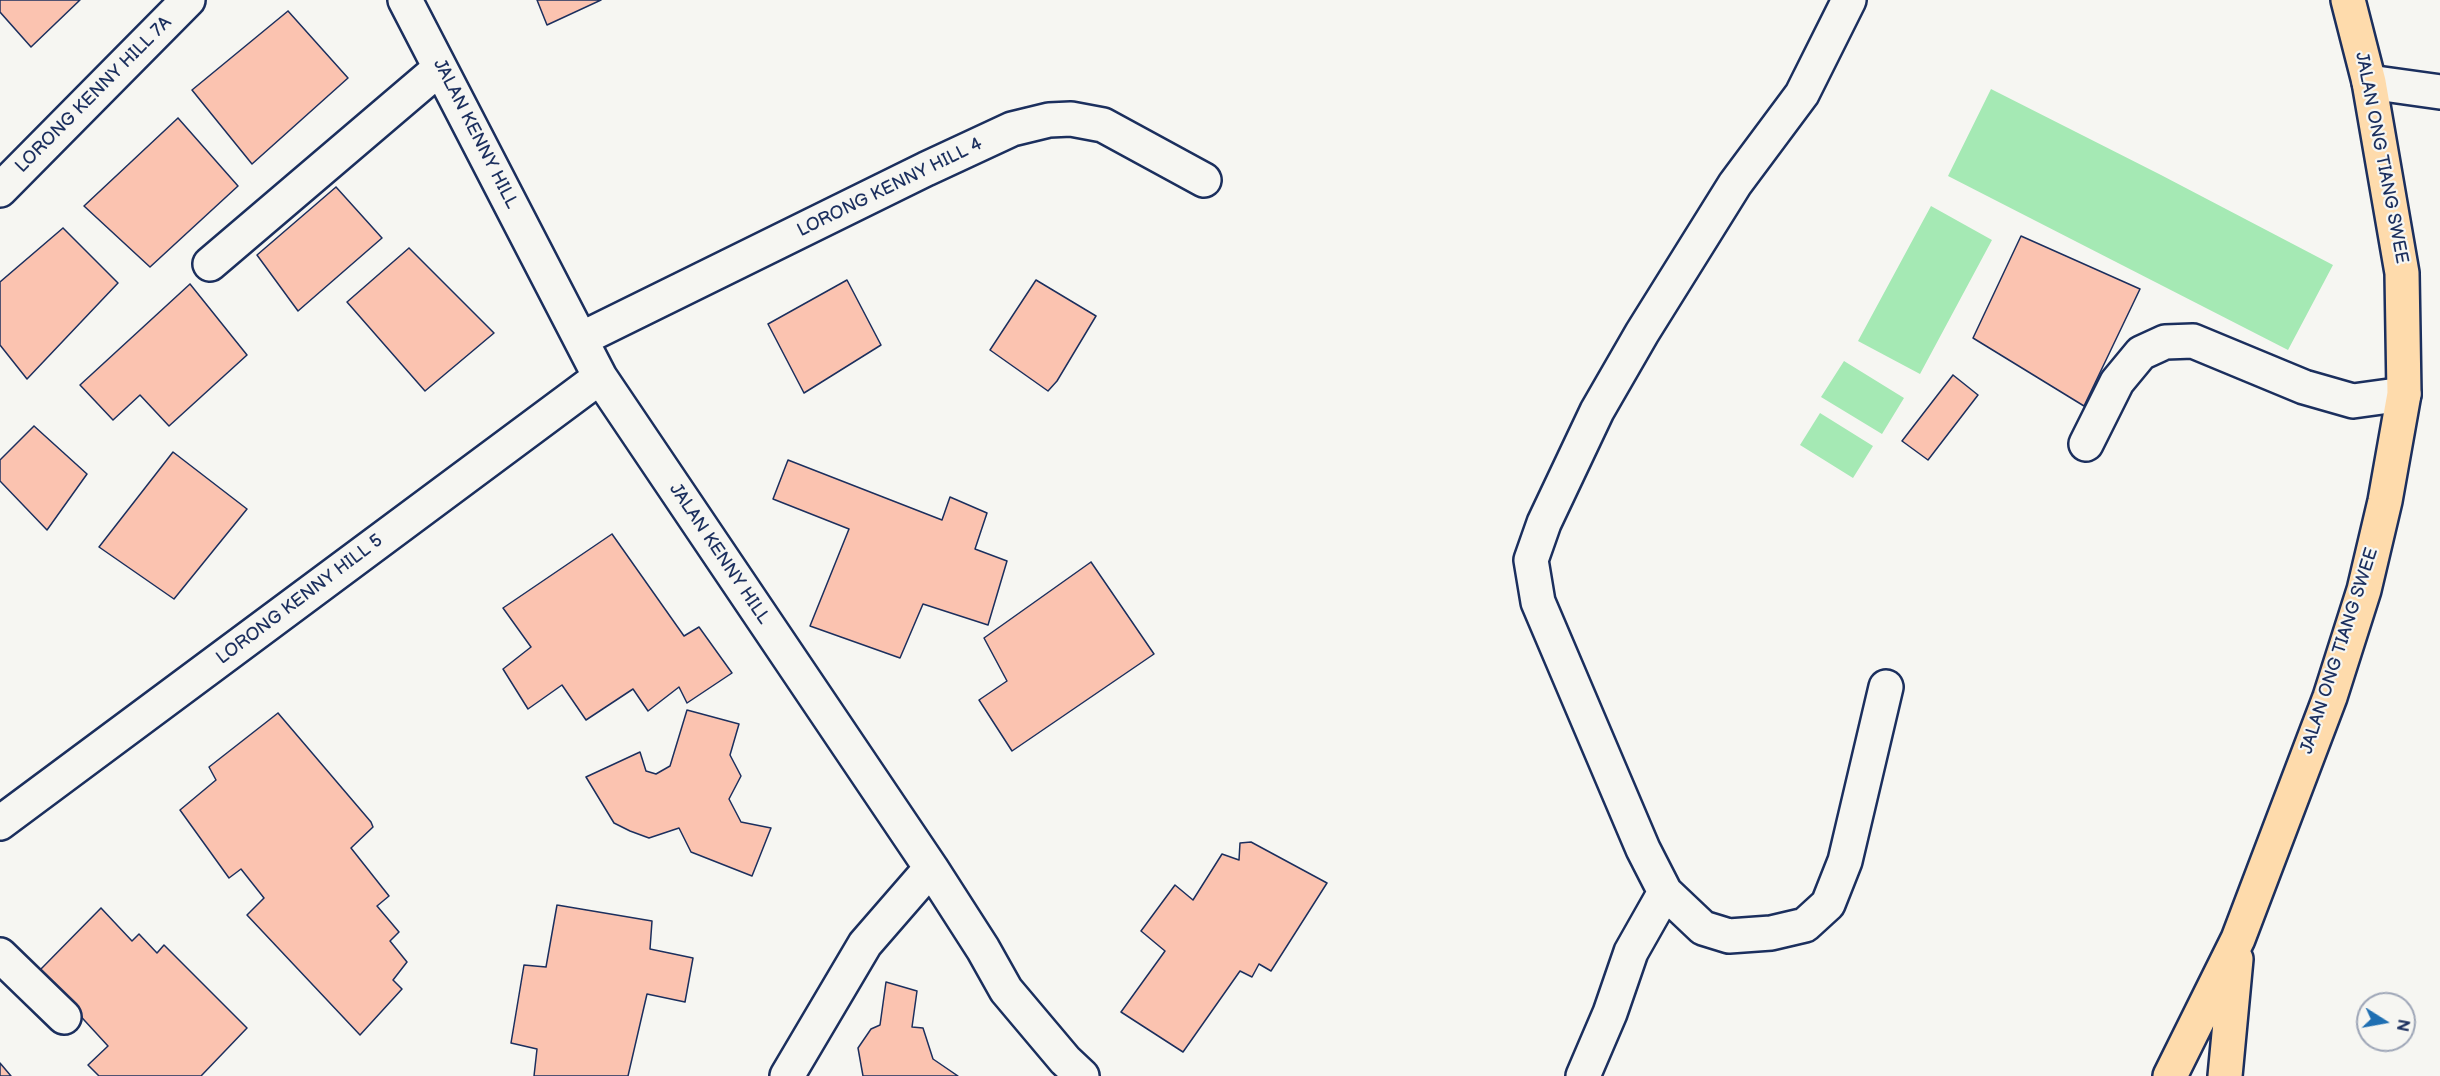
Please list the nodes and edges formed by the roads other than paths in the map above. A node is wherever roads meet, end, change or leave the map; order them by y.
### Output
1 (188, 0) edge
2 (405, 0) edge
3 (1849, 0) edge
4 (2348, 0) edge
5 (440, 68) junction
6 (2369, 82) junction
7 (2440, 92) edge
8 (1204, 180) dead end
9 (0, 190) edge
10 (210, 264) dead end
11 (581, 339) junction
12 (600, 377) junction
13 (2404, 394) junction
14 (2086, 444) dead end
15 (1886, 687) dead end
16 (0, 823) edge
17 (931, 868) junction
18 (1665, 892) junction
19 (2238, 939) junction
20 (0, 955) edge
21 (64, 1017) dead end
22 (787, 1076) edge
23 (1082, 1076) edge
24 (1583, 1076) edge
25 (2170, 1076) edge
26 (2226, 1076) edge

1 - 9 street, LORONG KENNY HILL 7A
2 - 5 street, JALAN KENNY HILL
3 - 18 street
4 - 6 main road, JALAN ONG TIANG SWEE
5 - 10 street
5 - 11 street, JALAN KENNY HILL
6 - 7 street
6 - 13 main road, JALAN ONG TIANG SWEE
8 - 11 street, LORONG KENNY HILL 4
11 - 12 street, JALAN KENNY HILL
12 - 16 street, LORONG KENNY HILL 5
12 - 17 street, JALAN KENNY HILL
13 - 14 street
13 - 19 main road, JALAN ONG TIANG SWEE
15 - 18 street
17 - 22 street
17 - 23 street, JALAN KENNY HILL
18 - 24 street
19 - 25 main road, JALAN ONG TIANG SWEE
19 - 26 main road, JALAN ONG TIANG SWEE
20 - 21 street

